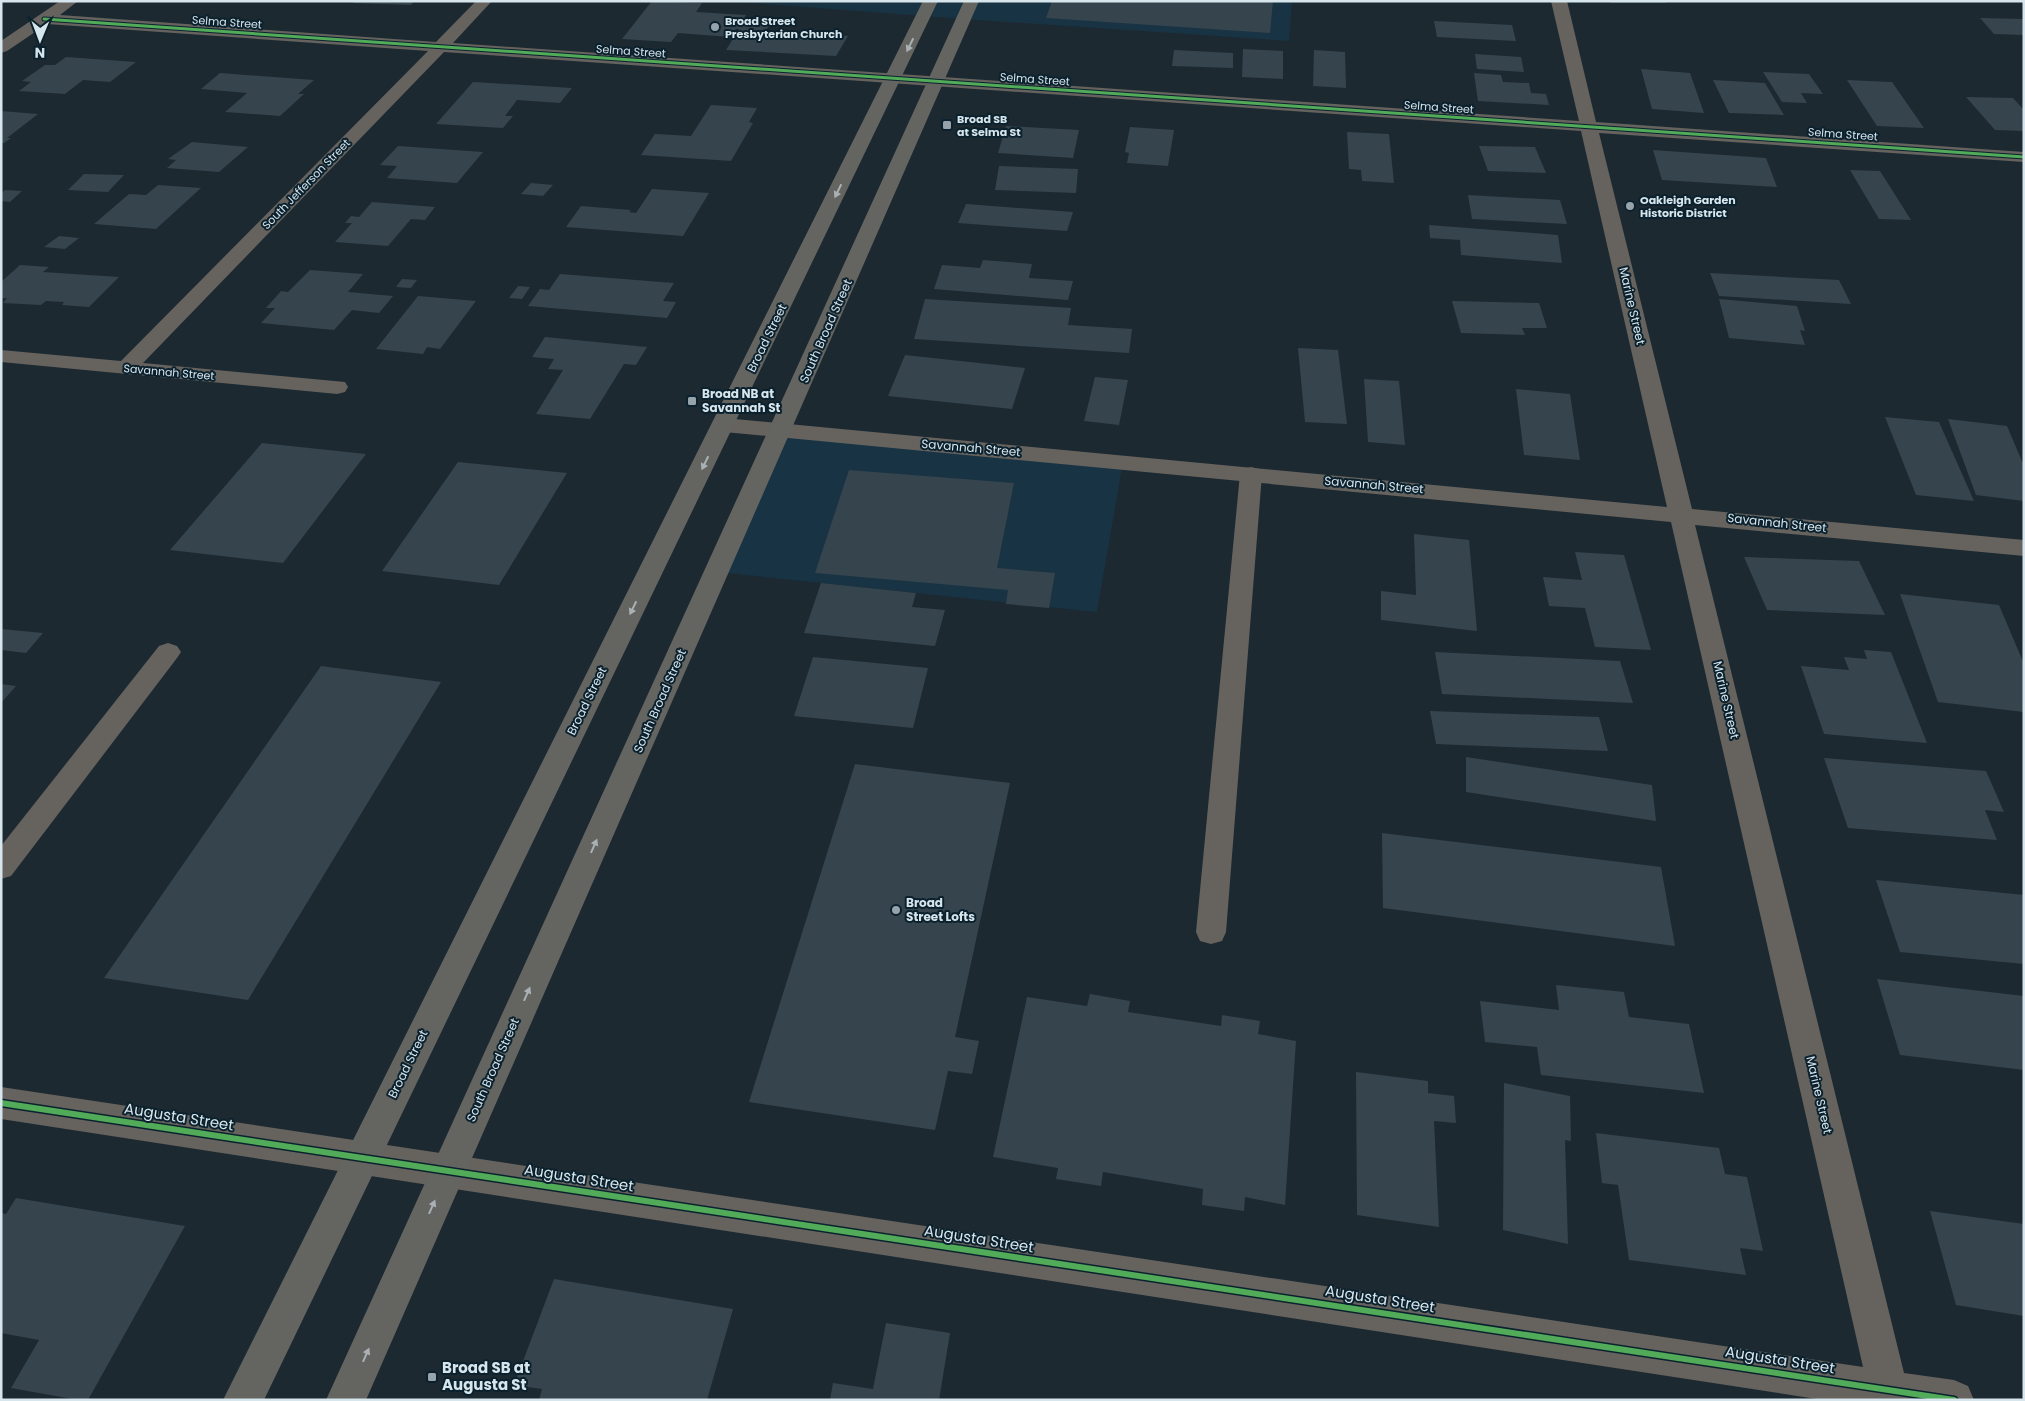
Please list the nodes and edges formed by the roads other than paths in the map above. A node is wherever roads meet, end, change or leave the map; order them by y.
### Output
1 (71, 1) edge
2 (486, 1) edge
3 (931, 1) edge
4 (972, 1) edge
5 (1559, 1) edge
6 (44, 19) junction
7 (1, 48) edge
8 (439, 48) junction
9 (893, 79) junction
10 (936, 82) junction
11 (1590, 127) junction
12 (2024, 157) edge
13 (1, 356) edge
14 (126, 368) junction
15 (337, 387) dead end
16 (724, 425) junction
17 (782, 430) junction
18 (1251, 474) junction
19 (1681, 514) junction
20 (2024, 548) edge
21 (168, 652) dead end
22 (1, 868) edge
23 (1212, 932) dead end
24 (1, 1103) edge
25 (362, 1157) junction
26 (448, 1171) junction
27 (1890, 1395) edge
28 (243, 1400) edge
29 (346, 1400) edge
30 (1954, 1400) edge

1 - 6 street
2 - 8 street, South Jefferson Street
3 -> 9 main road, Broad Street
4 - 10 main road, South Broad Street
5 - 11 street, Marine Street
6 - 7 street
6 - 8 street, Selma Street
8 - 9 street, Selma Street
8 - 14 street, South Jefferson Street
9 - 10 street, Selma Street
9 -> 16 main road, Broad Street
10 - 11 street, Selma Street
10 - 17 main road, South Broad Street
11 - 12 street, Selma Street
11 - 19 street, Marine Street
13 - 14 street, Savannah Street
14 - 15 street, Savannah Street
16 - 17 street, Savannah Street
16 -> 25 main road, Broad Street
17 - 18 street, Savannah Street
26 -> 17 main road, South Broad Street
18 - 19 street, Savannah Street
18 - 23 lane
19 - 20 street, Savannah Street
19 - 27 street, Marine Street
21 - 22 lane
24 - 25 street, Augusta Street
25 - 26 street, Augusta Street
25 - 28 main road, Broad Street
26 - 27 street, Augusta Street
29 -> 26 main road, South Broad Street
27 - 30 street, Augusta Street

